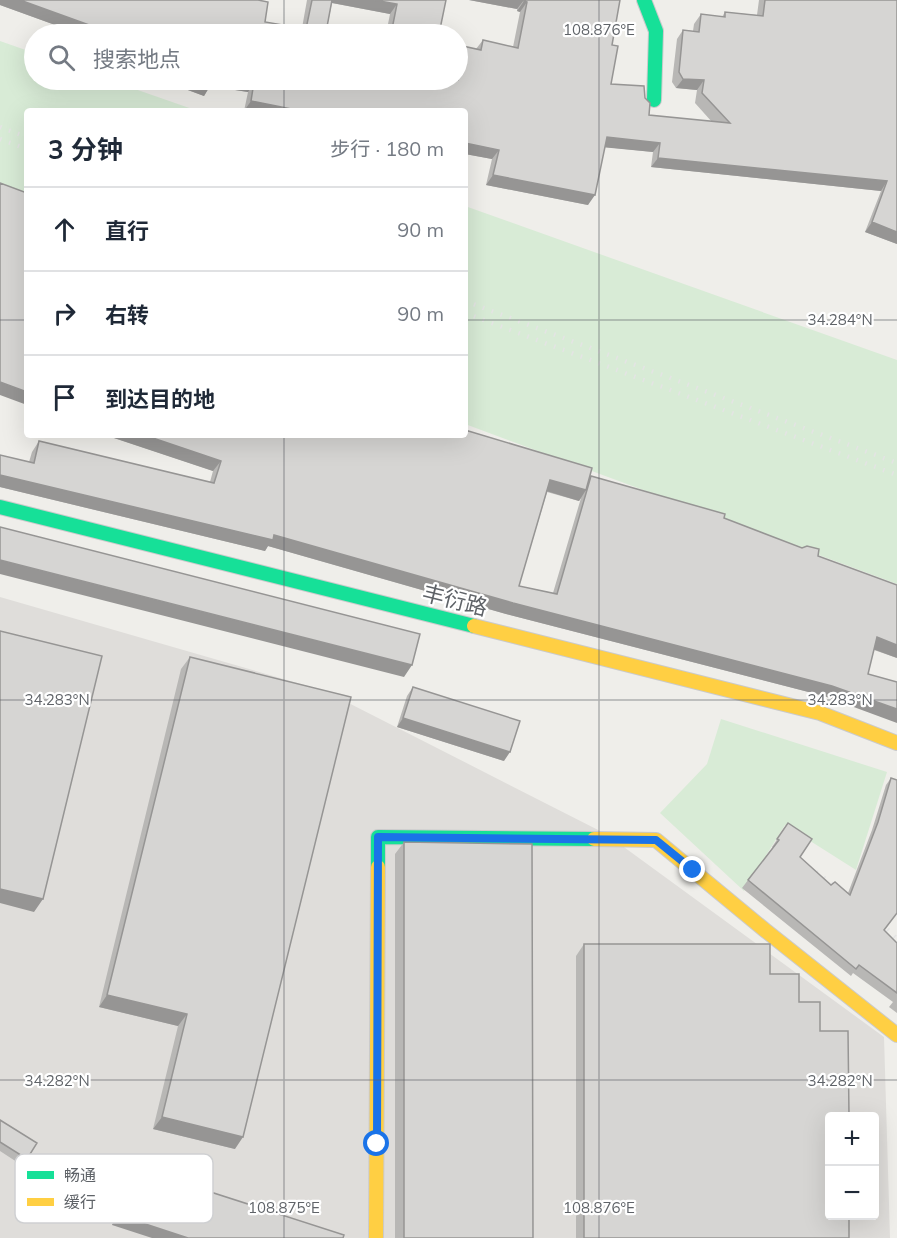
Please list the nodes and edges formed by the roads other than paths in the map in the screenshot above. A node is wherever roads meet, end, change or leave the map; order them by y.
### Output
1 (644, 0) edge
2 (654, 100) dead end
3 (0, 507) edge
4 (897, 743) edge
5 (897, 1035) edge
6 (376, 1238) edge

1 - 2 street
3 - 4 street, 丰衍路
5 - 6 street

